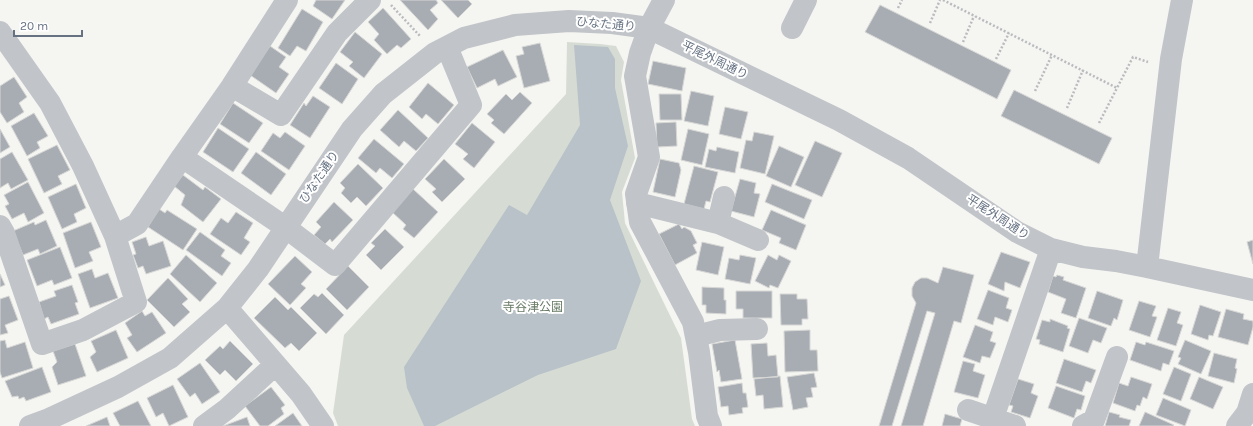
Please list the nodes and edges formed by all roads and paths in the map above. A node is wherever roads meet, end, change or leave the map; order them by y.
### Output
1 (287, 0) edge
2 (370, 0) edge
3 (387, 0) edge
4 (664, 0) edge
5 (806, 0) edge
6 (902, 0) edge
7 (940, 0) edge
8 (943, 0) edge
9 (1182, 0) edge
10 (898, 8) dead end
11 (974, 16) junction
12 (930, 23) dead end
13 (649, 28) junction
14 (792, 28) dead end
15 (0, 32) edge
16 (1009, 33) junction
17 (963, 42) dead end
18 (441, 50) junction
19 (1052, 55) junction
20 (996, 59) dead end
21 (1150, 63) dead end
22 (1083, 70) junction
23 (232, 86) junction
24 (1117, 88) junction
25 (1035, 91) dead end
26 (1067, 108) dead end
27 (1099, 123) dead end
28 (182, 157) junction
29 (724, 197) dead end
30 (637, 203) junction
31 (718, 223) junction
32 (0, 226) edge
33 (285, 227) junction
34 (115, 236) junction
35 (758, 240) dead end
36 (1051, 249) junction
37 (1147, 267) junction
38 (1253, 290) edge
39 (227, 308) junction
40 (757, 329) dead end
41 (696, 336) junction
42 (1117, 357) dead end
43 (275, 364) junction
44 (1253, 394) edge
45 (968, 410) dead end
46 (992, 418) junction
47 (30, 426) edge
48 (204, 426) edge
49 (323, 426) edge
50 (711, 426) edge
51 (1015, 426) edge
52 (1083, 426) edge
53 (1237, 426) edge

1 - 23 street
2 - 23 street
3 - 18 path
4 - 13 street
5 - 14 street
6 - 10 path
7 - 12 path
8 - 11 path
9 - 37 street
11 - 16 path
11 - 17 path
13 - 18 street, ひなた通り
13 - 30 street
13 - 36 street, 平尾外周通り
15 - 34 street
16 - 19 path
16 - 20 path
18 - 33 street, ひなた通り
18 - 33 street
19 - 22 path
19 - 25 path
21 - 24 path
22 - 24 path
22 - 26 path
23 - 28 street
24 - 27 path
28 - 33 street
28 - 34 street
29 - 31 street
30 - 31 street
30 - 41 street
31 - 35 street
32 - 34 street
33 - 39 street, ひなた通り
36 - 37 street, 平尾外周通り
36 - 46 street
37 - 38 street, 平尾外周通り
39 - 43 street
39 - 47 street, ひなた通り
40 - 41 street
41 - 50 street
42 - 52 street
43 - 48 street
43 - 49 street
44 - 53 street
45 - 46 street
46 - 51 street

